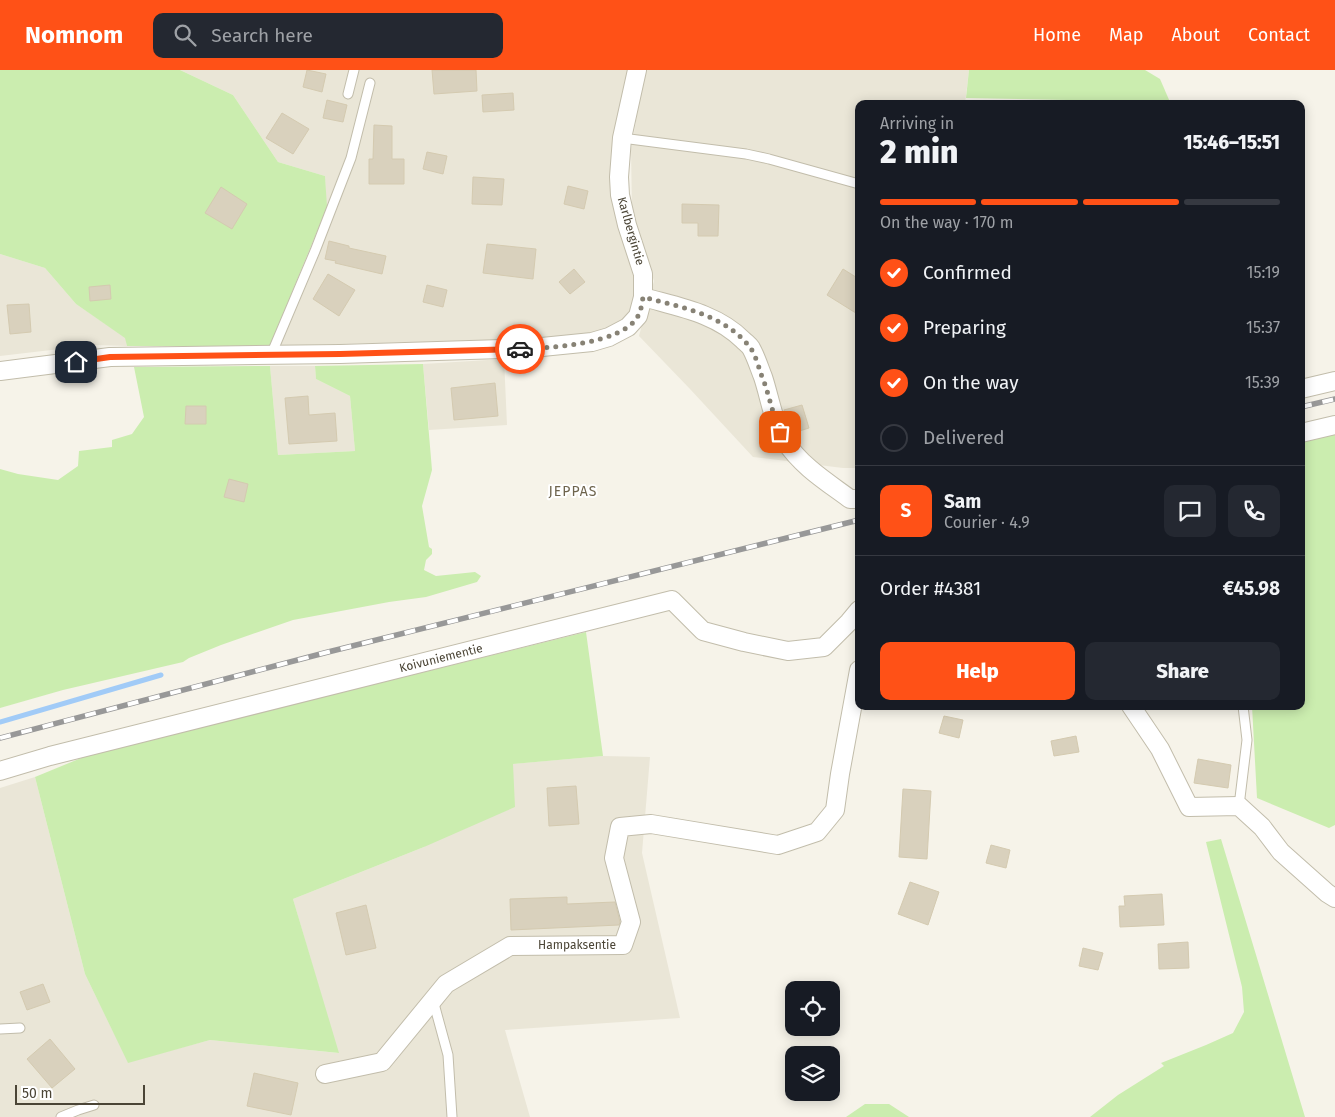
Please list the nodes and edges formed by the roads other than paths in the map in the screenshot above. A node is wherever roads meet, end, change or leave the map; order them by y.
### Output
1 (354, 70) edge
2 (637, 70) edge
3 (370, 83) dead end
4 (348, 94) dead end
5 (622, 138) junction
6 (855, 183) edge
7 (643, 297) junction
8 (271, 354) junction
9 (0, 372) edge
10 (1335, 381) edge
11 (1305, 389) edge
12 (1335, 426) edge
13 (1305, 432) edge
14 (854, 499) edge
15 (855, 615) edge
16 (855, 692) edge
17 (1134, 710) edge
18 (1243, 710) edge
19 (0, 771) edge
20 (1239, 806) junction
21 (1335, 898) edge
22 (433, 1000) junction
23 (20, 1028) dead end
24 (0, 1030) edge
25 (325, 1074) dead end
26 (94, 1105) dead end
27 (61, 1117) edge
28 (452, 1117) edge

1 - 4 lane
2 - 5 street, Karlbergintie
3 - 8 lane
5 - 6 lane
5 - 7 street, Karlbergintie
7 - 8 street, Karlbergintie
7 - 14 street
8 - 9 street, Karlbergintie
10 - 11 street
12 - 13 street
15 - 19 street, Koivuniementie
16 - 22 street, Hampaksentie
17 - 20 street
18 - 20 lane
20 - 21 street
22 - 25 street, Hampaksentie
22 - 28 lane
23 - 24 lane
26 - 27 lane

